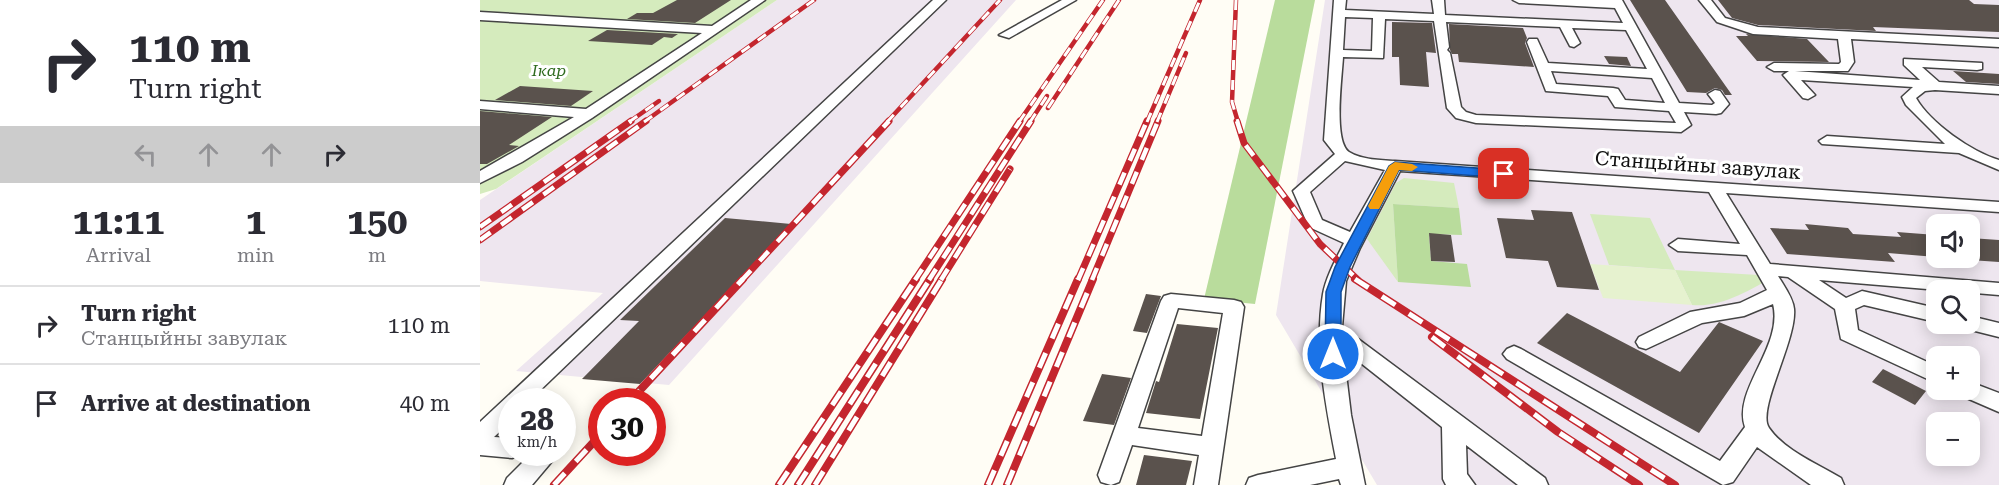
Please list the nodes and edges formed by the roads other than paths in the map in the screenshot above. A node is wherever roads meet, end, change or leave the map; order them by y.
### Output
1 (759, 0) edge
2 (940, 0) edge
3 (1070, 0) edge
4 (1387, 0) edge
5 (1438, 0) edge
6 (1519, 0) edge
7 (1705, 0) edge
8 (1558, 1) edge
9 (1617, 3) edge
10 (1340, 7) edge
11 (480, 16) edge
12 (1383, 16) junction
13 (1438, 18) junction
14 (1564, 23) junction
15 (1631, 27) junction
16 (714, 30) junction
17 (1005, 35) dead end
18 (1844, 35) junction
19 (1533, 42) dead end
20 (1574, 43) dead end
21 (1999, 43) edge
22 (1337, 53) junction
23 (1977, 66) dead end
24 (1542, 67) junction
25 (1774, 68) dead end
26 (1657, 74) junction
27 (1935, 86) junction
28 (1999, 90) edge
29 (1715, 94) dead end
30 (1808, 95) dead end
31 (480, 105) edge
32 (1675, 108) junction
33 (590, 114) junction
34 (1827, 141) dead end
35 (1958, 148) junction
36 (1343, 156) junction
37 (1999, 165) edge
38 (1395, 166) junction
39 (480, 178) edge
40 (1714, 187) junction
41 (1999, 207) edge
42 (1356, 242) junction
43 (1678, 245) dead end
44 (1752, 250) junction
45 (1763, 269) junction
46 (1794, 272) junction
47 (1999, 289) edge
48 (1777, 290) junction
49 (1845, 306) junction
50 (1926, 313) edge
51 (1980, 325) edge
52 (1999, 330) edge
53 (1333, 331) junction
54 (1646, 342) dead end
55 (1514, 354) dead end
56 (1926, 370) edge
57 (529, 388) edge
58 (1980, 394) edge
59 (1999, 403) edge
60 (498, 418) edge
61 (1453, 423) junction
62 (1756, 430) junction
63 (1124, 435) junction
64 (480, 436) edge
65 (480, 445) edge
66 (498, 447) edge
67 (1212, 447) junction
68 (534, 466) edge
69 (1110, 475) dead end
70 (1351, 476) edge
71 (516, 485) edge
72 (1206, 485) edge
73 (1258, 485) edge
74 (1463, 485) edge
75 (1536, 485) edge
76 (1832, 485) edge

1 - 16 street
2 - 57 street
3 - 17 street
4 - 12 street
5 - 13 street
6 - 8 street
7 - 18 street
8 - 9 street
9 - 15 street
10 - 12 street
10 - 22 street
11 - 16 street
12 - 13 street
12 - 22 street
13 - 14 street
13 - 32 street
14 - 15 street
14 - 20 street
15 - 26 street
16 - 33 street
18 - 21 street
18 - 25 street
19 - 24 street
22 - 36 street
23 - 27 street
24 - 26 street
24 - 32 street
26 - 32 street
27 - 28 street
27 - 30 street
27 - 35 street
29 - 32 street
31 - 33 street
33 - 39 street
34 - 35 street
35 - 37 street
36 - 38 street, Станцыйны завулак
36 - 42 street
38 - 40 street, Станцыйны завулак
38 - 42 street
40 - 41 street, Станцыйны завулак
40 - 44 street
42 - 53 street
43 - 44 street
44 - 45 street
45 - 46 street
45 - 48 street
46 - 47 street
46 - 49 street
48 - 54 street
48 - 62 street
49 - 50 street
49 - 56 street
51 - 52 street
53 - 61 street
53 - 70 street
55 - 62 street
58 - 59 street
60 - 64 street
61 - 74 street
61 - 75 street
62 - 76 street
63 - 67 street
63 - 67 street
63 - 69 street
65 - 66 street
67 - 72 street
68 - 71 street
70 - 73 street

